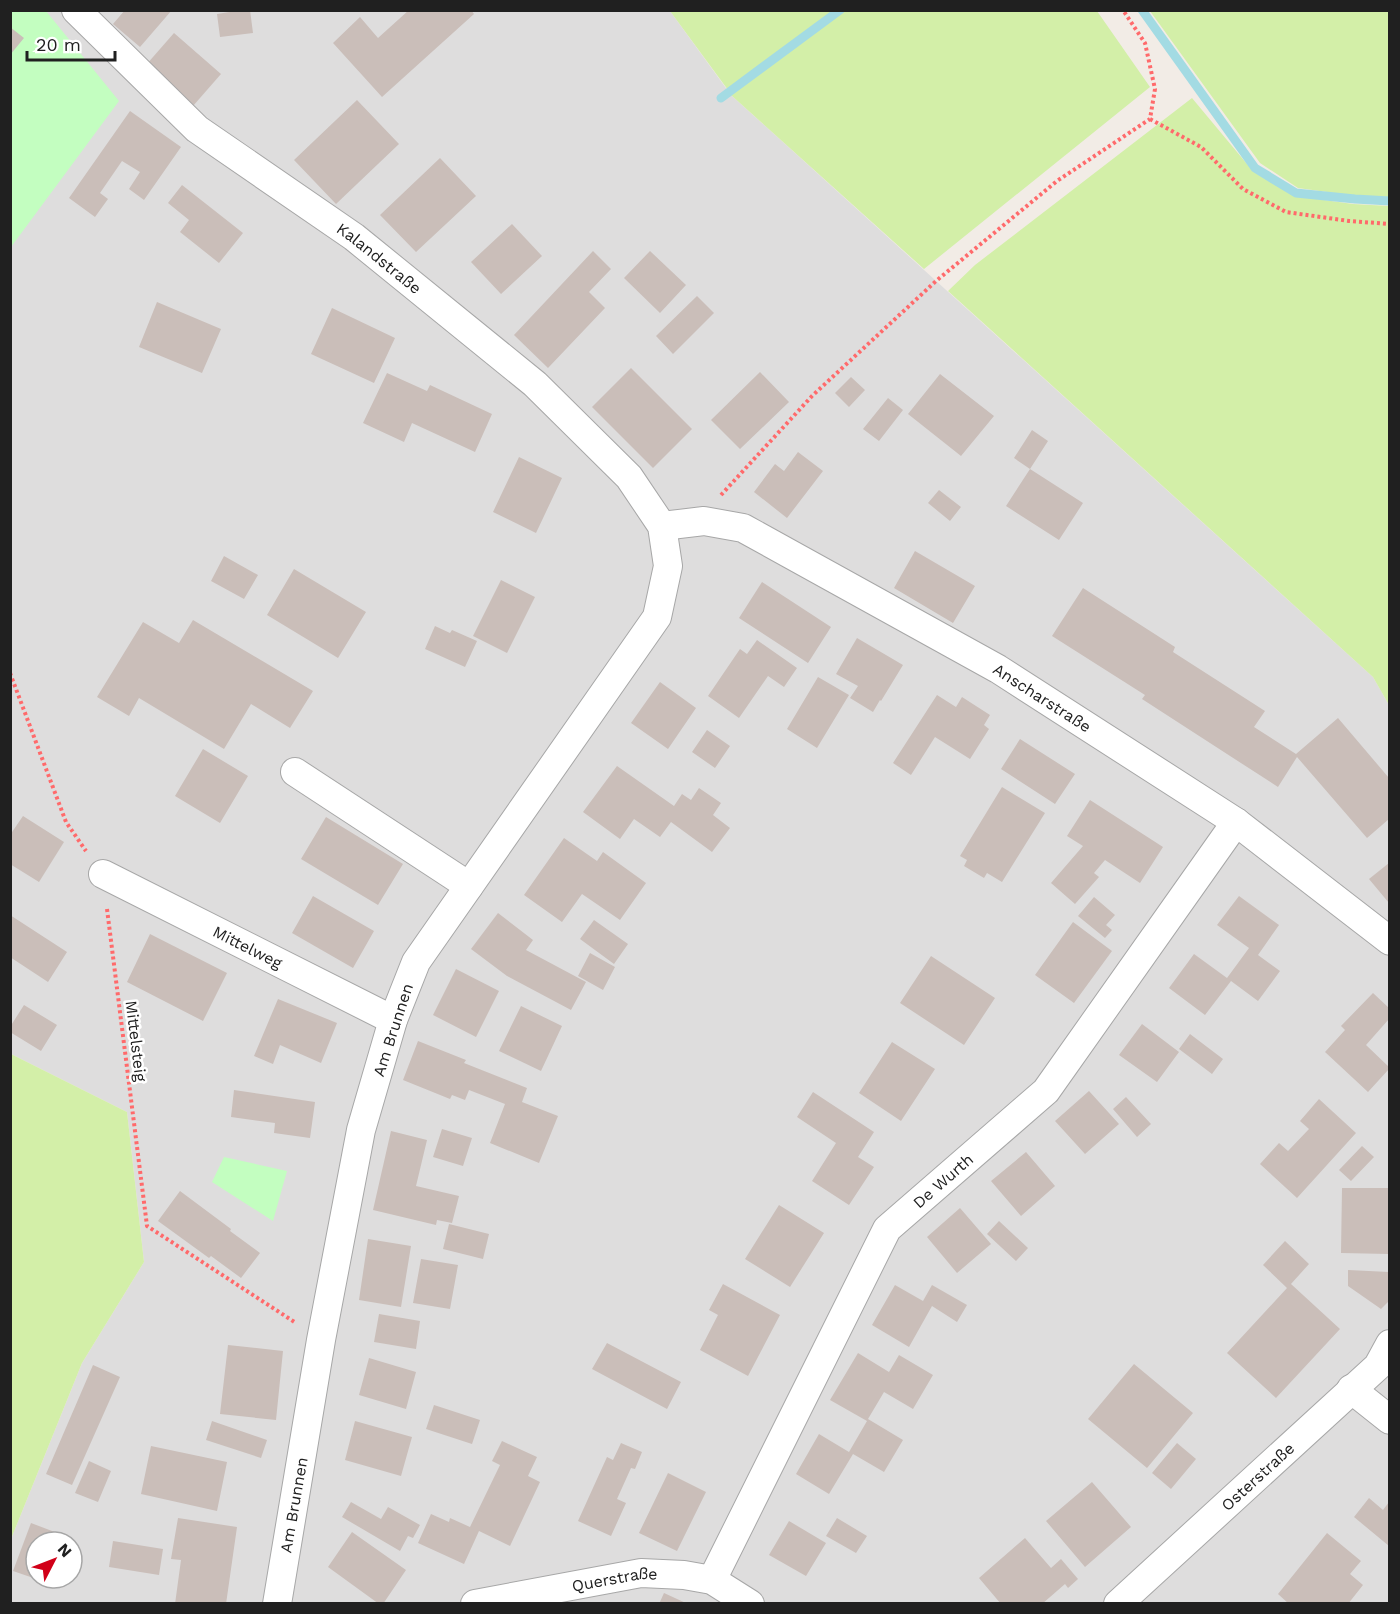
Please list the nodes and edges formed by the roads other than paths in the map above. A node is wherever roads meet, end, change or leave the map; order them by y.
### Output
1 (76, 10) edge
2 (662, 525) junction
3 (295, 772) dead end
4 (1236, 822) junction
5 (103, 874) road end
6 (470, 886) junction
7 (1389, 942) edge
8 (393, 1020) junction
9 (1389, 1344) edge
10 (1351, 1389) junction
11 (1389, 1420) edge
12 (712, 1580) junction
13 (277, 1604) edge
14 (475, 1604) edge
15 (750, 1604) edge
16 (1118, 1604) edge

1 - 2 street, Kalandstraße
2 - 4 street, Anscharstraße
2 - 6 street, Am Brunnen
3 - 6 street
4 - 7 street, Anscharstraße
4 - 12 street, De Wurth
5 - 8 street, Mittelweg
6 - 8 street, Am Brunnen
8 - 13 street, Am Brunnen
9 - 10 street, Osterstraße
10 - 11 street
10 - 16 street, Osterstraße
12 - 14 street, Querstraße
12 - 15 street, Querstraße

